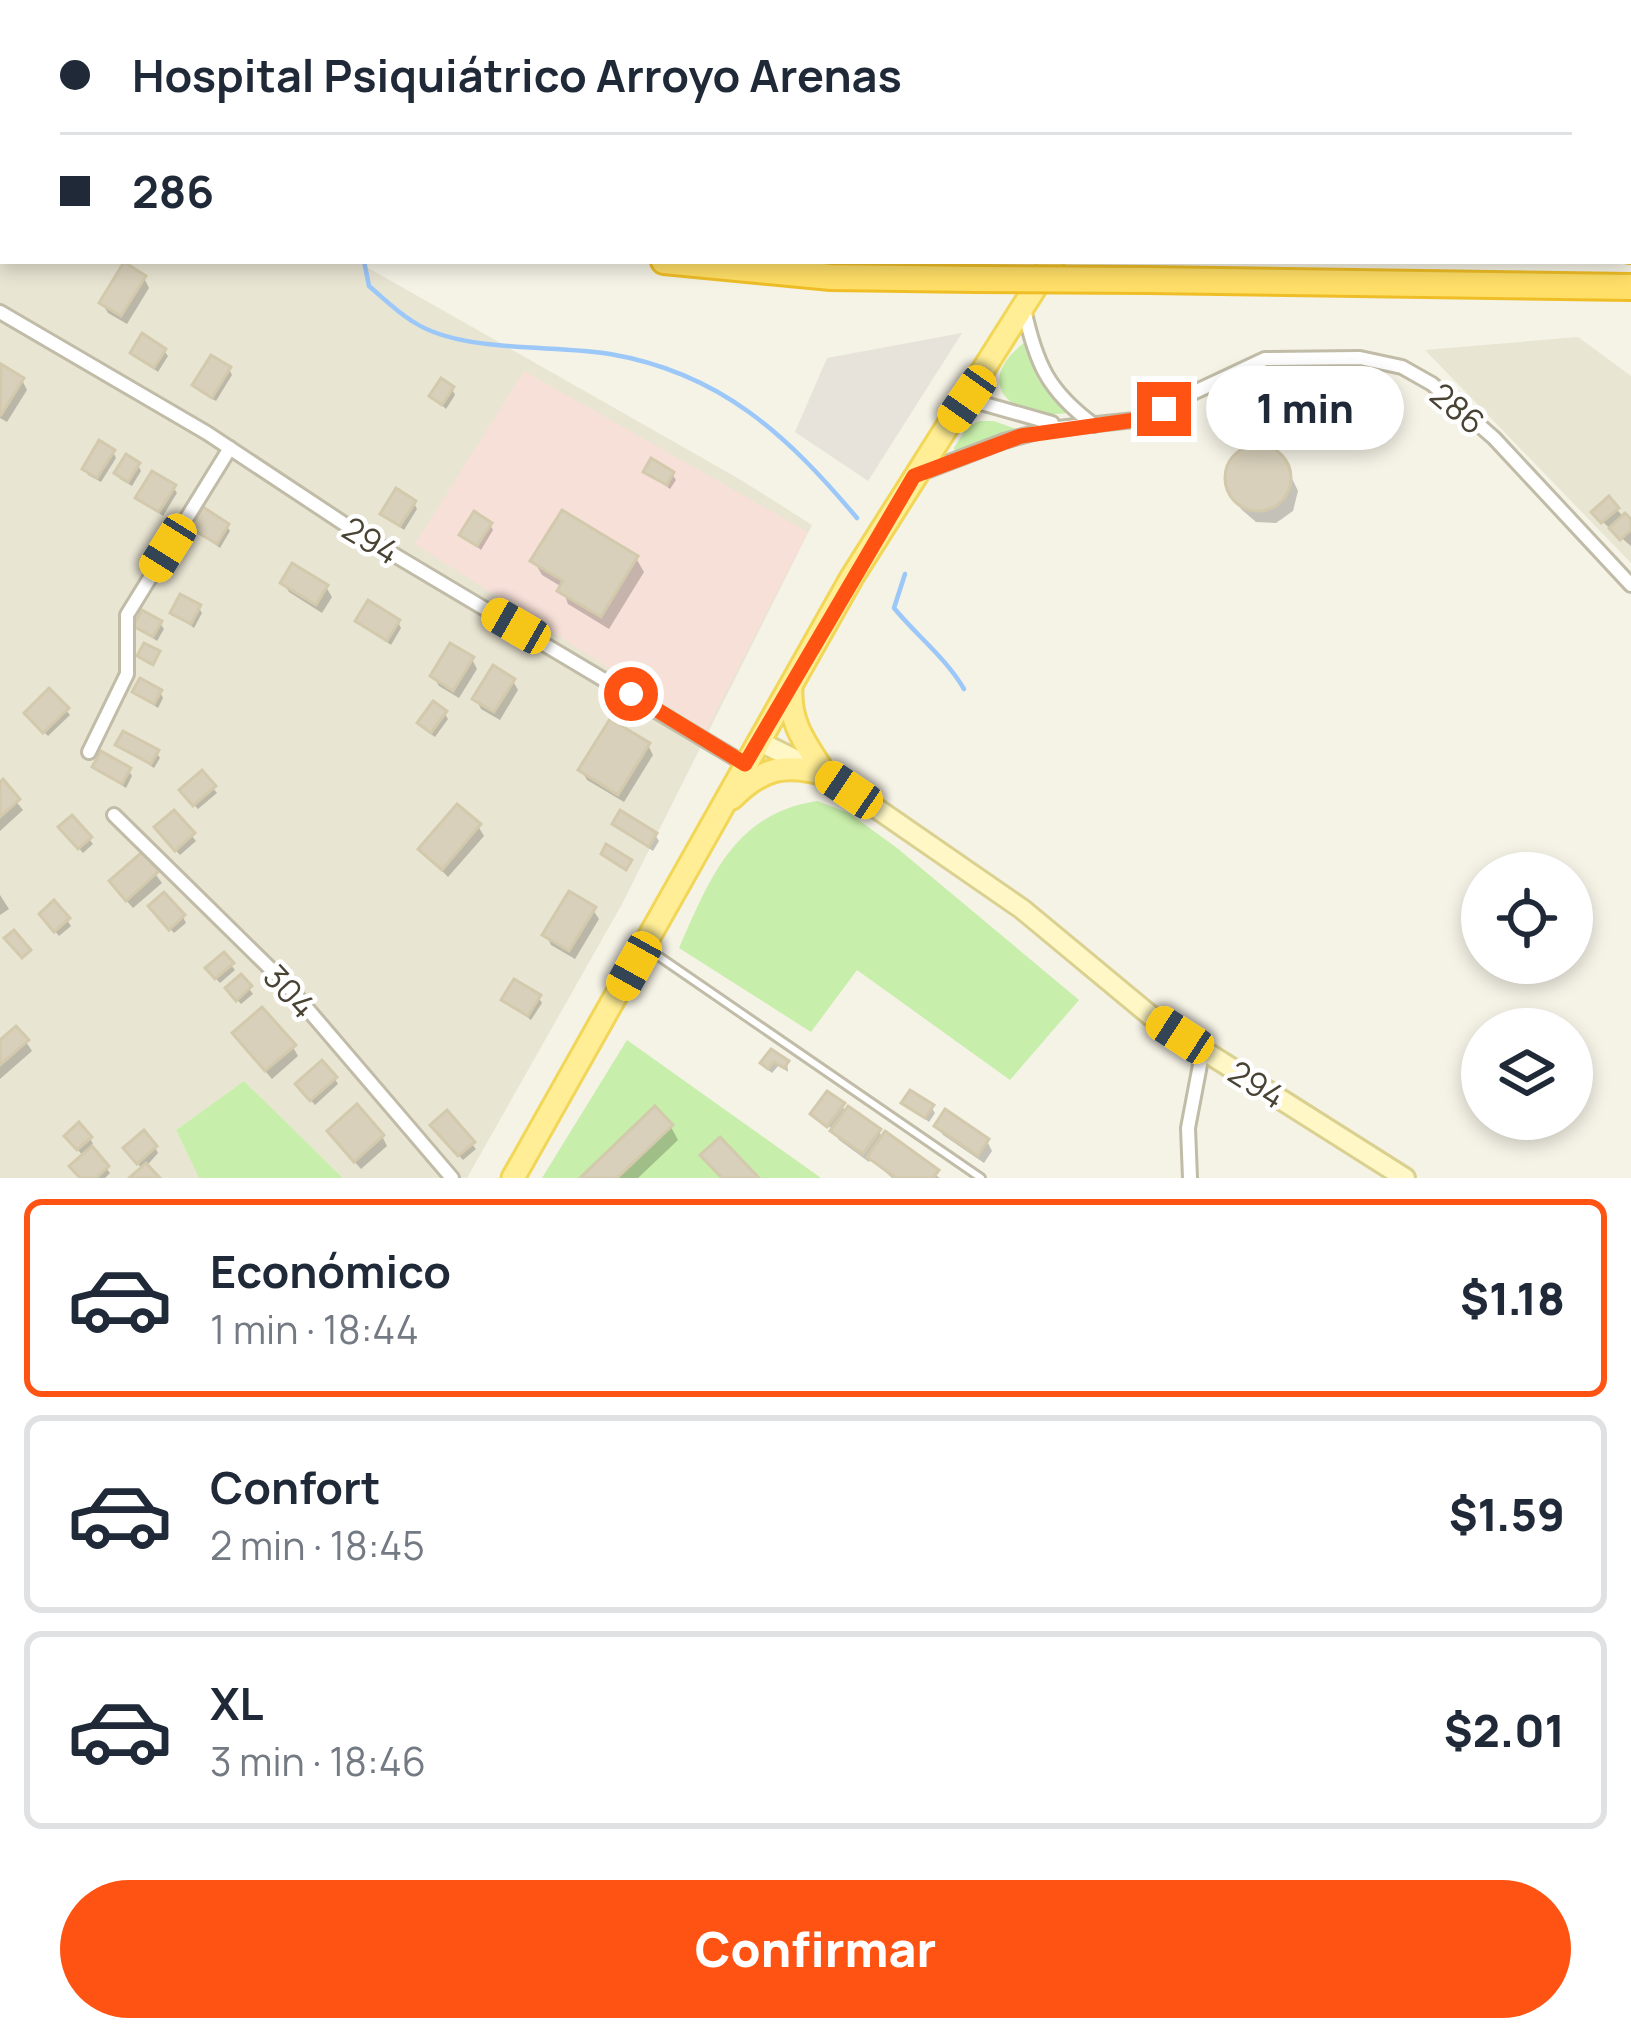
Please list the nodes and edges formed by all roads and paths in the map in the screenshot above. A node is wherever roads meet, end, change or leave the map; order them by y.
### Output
1 (695, 264) edge
2 (1050, 264) edge
3 (1156, 274) edge
4 (1631, 287) edge
5 (1024, 309) junction
6 (0, 312) edge
7 (967, 399) junction
8 (1095, 426) junction
9 (230, 448) junction
10 (914, 476) junction
11 (1631, 584) edge
12 (792, 682) junction
13 (758, 741) junction
14 (89, 752) dead end
15 (745, 764) junction
16 (825, 774) junction
17 (719, 812) junction
18 (114, 815) dead end
19 (645, 947) junction
20 (1203, 1049) junction
21 (452, 1178) edge
22 (513, 1178) edge
23 (982, 1178) edge
24 (1190, 1178) edge
25 (1405, 1178) edge

1 - 3 highway, bridge
2 - 5 main road
3 - 4 highway
5 - 7 main road
5 - 8 street
6 - 9 street, 294
7 - 8 street
7 - 10 main road
8 - 10 street
8 - 11 street, 286
9 - 14 street
9 - 15 street, 294
10 - 12 main road
12 - 13 main road
12 - 16 main road
13 - 15 main road
13 - 16 main road, 294
15 - 17 main road
16 - 17 main road
16 - 20 main road, 294
17 - 19 main road
18 - 21 street, 304
19 - 22 main road
19 - 23 lane
20 - 24 street
20 - 25 main road, 294

